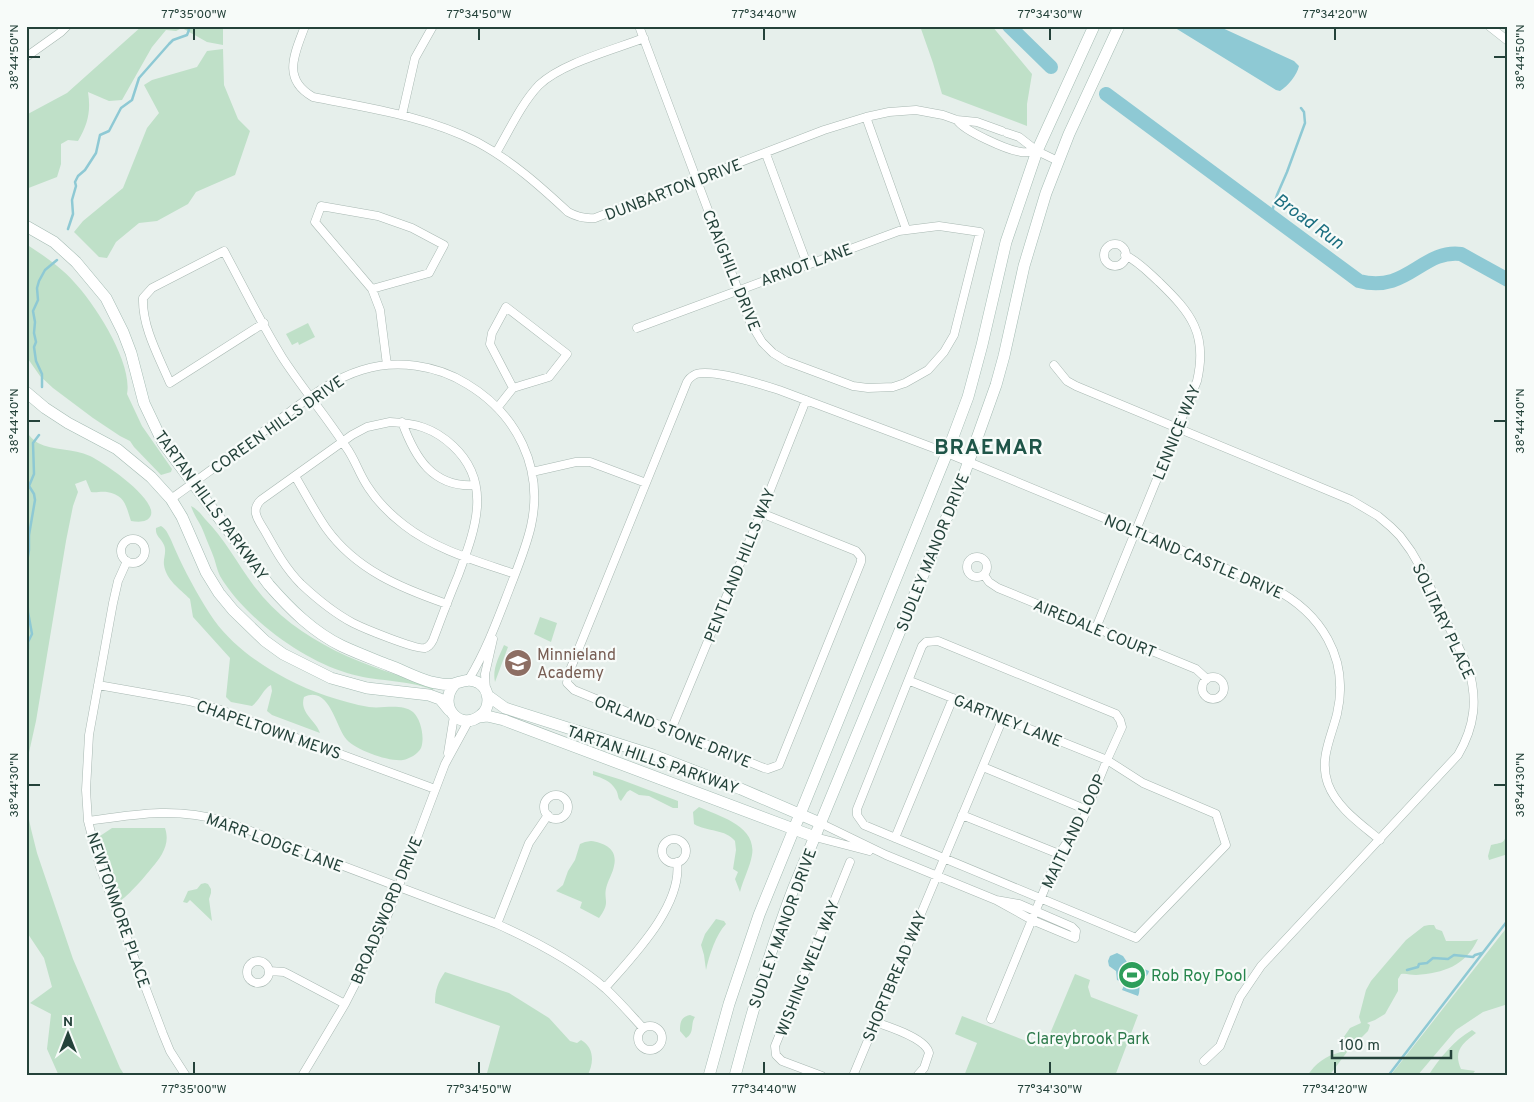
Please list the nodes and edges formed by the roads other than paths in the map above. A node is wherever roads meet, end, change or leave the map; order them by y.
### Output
1 (67, 26) edge
2 (305, 26) edge
3 (433, 26) edge
4 (639, 26) edge
5 (1094, 26) edge
6 (1119, 26) edge
7 (1489, 26) edge
8 (644, 38) junction
9 (1508, 41) edge
10 (26, 57) edge
11 (402, 115) junction
12 (866, 117) junction
13 (957, 120) junction
14 (991, 127) junction
15 (1019, 137) junction
16 (1037, 151) junction
17 (496, 153) junction
18 (766, 154) junction
19 (1058, 161) junction
20 (697, 180) junction
21 (26, 226) edge
22 (906, 229) junction
23 (980, 232) joint
24 (1125, 255) dead end
25 (807, 264) junction
26 (372, 289) junction
27 (738, 290) junction
28 (264, 323) junction
29 (637, 328) dead end
30 (386, 365) junction
31 (1054, 365) dead end
32 (514, 388) junction
33 (26, 392) edge
34 (311, 397) junction
35 (806, 400) junction
36 (498, 408) junction
37 (402, 422) junction
38 (1178, 429) junction
39 (343, 442) junction
40 (947, 453) junction
41 (969, 462) junction
42 (532, 472) junction
43 (295, 476) junction
44 (646, 482) junction
45 (192, 483) junction
46 (475, 485) junction
47 (171, 499) junction
48 (761, 512) junction
49 (1136, 531) junction
50 (465, 557) junction
51 (127, 561) dead end
52 (514, 574) junction
53 (984, 575) dead end
54 (447, 604) junction
55 (1096, 628) junction
56 (493, 632) junction
57 (469, 679) junction
58 (1207, 679) dead end
59 (910, 680) junction
60 (455, 684) junction
61 (98, 685) junction
62 (487, 693) junction
63 (953, 698) junction
64 (452, 713) junction
65 (1004, 718) junction
66 (474, 719) junction
67 (671, 730) junction
68 (1107, 760) junction
69 (445, 764) junction
70 (982, 767) junction
71 (435, 789) junction
72 (1087, 810) junction
73 (799, 814) junction
74 (548, 815) dead end
75 (962, 815) junction
76 (88, 821) junction
77 (820, 823) junction
78 (793, 828) junction
79 (814, 837) junction
80 (895, 838) junction
81 (1380, 840) junction
82 (1059, 854) junction
83 (886, 856) junction
84 (943, 859) junction
85 (677, 862) dead end
86 (850, 862) dead end
87 (936, 876) junction
88 (398, 887) junction
89 (1041, 899) junction
90 (1034, 916) junction
91 (497, 924) junction
92 (269, 971) dead end
93 (605, 988) junction
94 (345, 1004) junction
95 (991, 1018) dead end
96 (875, 1022) junction
97 (643, 1028) dead end
98 (1204, 1061) dead end
99 (186, 1076) edge
100 (302, 1076) edge
101 (709, 1076) edge
102 (735, 1076) edge
103 (822, 1076) edge
104 (853, 1076) edge
105 (917, 1076) edge

1 - 10 street
2 - 11 street, DUNBARTON DRIVE
3 - 11 street
4 - 8 street, CRAIGHILL DRIVE
5 - 16 main road, SUDLEY MANOR DRIVE
6 - 19 main road, SUDLEY MANOR DRIVE
7 - 9 street
8 - 17 street
8 - 20 street, CRAIGHILL DRIVE
11 - 17 street, DUNBARTON DRIVE
12 - 13 street, DUNBARTON DRIVE
12 - 18 street, DUNBARTON DRIVE
12 - 22 street
13 - 14 street, DUNBARTON DRIVE
13 - 16 street, DUNBARTON DRIVE
14 - 15 street, DUNBARTON DRIVE
14 - 15 street, DUNBARTON DRIVE
15 - 16 street, DUNBARTON DRIVE
16 - 19 street, DUNBARTON DRIVE
16 - 40 main road, SUDLEY MANOR DRIVE
17 - 20 street, DUNBARTON DRIVE
18 - 20 street, DUNBARTON DRIVE
18 - 25 street
19 - 41 main road, SUDLEY MANOR DRIVE
20 - 27 street, CRAIGHILL DRIVE
21 - 45 main road, TARTAN HILLS PARKWAY
22 - 23 street, ARNOT LANE
22 - 25 street, ARNOT LANE
23 - 27 street, CRAIGHILL DRIVE
24 - 38 street, LENNICE WAY
25 - 27 street, ARNOT LANE
26 - 26 street
26 - 30 street
27 - 29 street, ARNOT LANE
28 - 28 street
28 - 34 street
30 - 34 street, COREEN HILLS DRIVE
30 - 36 street, COREEN HILLS DRIVE
31 - 38 street, SOLITARY PLACE
32 - 32 street
32 - 36 street
33 - 47 main road, TARTAN HILLS PARKWAY
34 - 39 street
34 - 45 street, COREEN HILLS DRIVE
35 - 40 street, ORLAND STONE DRIVE
35 - 44 street, ORLAND STONE DRIVE
35 - 48 street, PENTLAND HILLS WAY
36 - 42 street, COREEN HILLS DRIVE
37 - 39 street
37 - 46 street
37 - 46 street
38 - 49 street, LENNICE WAY
38 - 81 street, SOLITARY PLACE
39 - 43 street
39 - 50 street
40 - 41 street, NOLTLAND CASTLE DRIVE
40 - 73 main road, SUDLEY MANOR DRIVE
41 - 49 street, NOLTLAND CASTLE DRIVE
41 - 77 main road, SUDLEY MANOR DRIVE
42 - 44 street
42 - 52 street, COREEN HILLS DRIVE
43 - 54 street
43 - 54 street
44 - 67 street, ORLAND STONE DRIVE
45 - 47 street, COREEN HILLS DRIVE
45 - 60 main road, TARTAN HILLS PARKWAY
46 - 50 street
47 - 64 main road, TARTAN HILLS PARKWAY
48 - 67 street, PENTLAND HILLS WAY
48 - 67 street, ORLAND STONE DRIVE
49 - 55 street, LENNICE WAY
49 - 81 street, NOLTLAND CASTLE DRIVE
50 - 52 street
50 - 54 street
51 - 61 street, NEWTONMORE PLACE
52 - 56 street, COREEN HILLS DRIVE
53 - 55 street, AIREDALE COURT
55 - 58 street, AIREDALE COURT
56 - 57 street, COREEN HILLS DRIVE
56 - 62 street, COREEN HILLS DRIVE
57 - 60 main road, TARTAN HILLS PARKWAY
57 - 62 main road, TARTAN HILLS PARKWAY
59 - 63 street, GARTNEY LANE
59 - 68 street
59 - 80 street
60 - 64 main road
61 - 71 street, CHAPELTOWN MEWS
61 - 76 street, NEWTONMORE PLACE
62 - 66 main road
62 - 73 main road, TARTAN HILLS PARKWAY
63 - 65 street, GARTNEY LANE
63 - 80 street
64 - 66 main road, TARTAN HILLS PARKWAY
64 - 69 street, BROADSWORD DRIVE
65 - 68 street, GARTNEY LANE
65 - 70 street, SHORTBREAD WAY
66 - 69 street, BROADSWORD DRIVE
66 - 78 main road, TARTAN HILLS PARKWAY
68 - 72 street, MAITLAND LOOP
68 - 89 street, MAITLAND LOOP
69 - 71 street, BROADSWORD DRIVE
70 - 72 street
70 - 75 street, SHORTBREAD WAY
71 - 88 street, BROADSWORD DRIVE
72 - 82 street, MAITLAND LOOP
73 - 77 main road, TARTAN HILLS PARKWAY
73 - 78 main road, SUDLEY MANOR DRIVE
74 - 91 street
75 - 82 street
75 - 84 street, SHORTBREAD WAY
76 - 88 street, MARR LODGE LANE
76 - 99 street, NEWTONMORE PLACE
77 - 79 main road, SUDLEY MANOR DRIVE
77 - 83 street
78 - 79 main road, TARTAN HILLS PARKWAY
78 - 101 main road, SUDLEY MANOR DRIVE
79 - 83 street
79 - 102 main road, SUDLEY MANOR DRIVE
80 - 84 street
81 - 98 street, SOLITARY PLACE
82 - 89 street, MAITLAND LOOP
83 - 87 street
84 - 87 street, SHORTBREAD WAY
84 - 89 street
85 - 93 street
86 - 103 street, WISHING WELL WAY
87 - 90 street
87 - 96 street, SHORTBREAD WAY
88 - 91 street, MARR LODGE LANE
88 - 94 street, BROADSWORD DRIVE
89 - 90 street, MAITLAND LOOP
90 - 90 street
90 - 95 street, MAITLAND LOOP
91 - 93 street, MARR LODGE LANE
92 - 94 street
93 - 97 street, MARR LODGE LANE
94 - 100 street, BROADSWORD DRIVE
96 - 104 street, SHORTBREAD WAY
96 - 105 street

